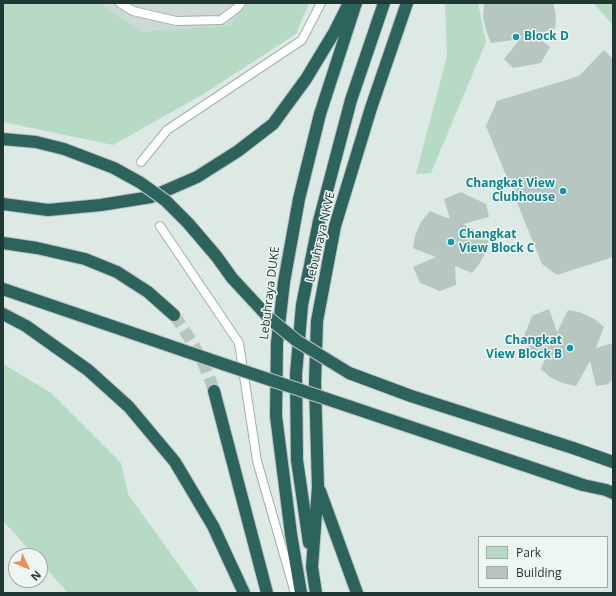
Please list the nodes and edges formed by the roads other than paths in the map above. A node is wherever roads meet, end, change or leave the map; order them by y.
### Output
1 (120, 3) edge
2 (240, 3) edge
3 (321, 3) edge
4 (349, 3) edge
5 (356, 3) edge
6 (384, 3) edge
7 (407, 3) edge
8 (3, 139) edge
9 (141, 162) dead end
10 (3, 204) edge
11 (160, 226) dead end
12 (3, 243) edge
13 (3, 289) edge
14 (3, 314) edge
15 (174, 315) tunnel mouth
16 (214, 391) tunnel mouth
17 (613, 462) edge
18 (318, 486) junction
19 (613, 493) edge
20 (312, 567) junction
21 (244, 593) edge
22 (267, 593) edge
23 (295, 593) edge
24 (301, 593) edge
25 (316, 593) edge
26 (357, 593) edge

1 - 2 lane
3 - 9 lane
4 - 10 highway
5 - 24 highway, Lebuhraya DUKE
6 - 20 highway
7 - 18 highway, Lebuhraya NKVE
8 - 17 highway, bridge
11 - 23 lane
12 - 15 highway
13 - 19 highway, bridge
14 - 21 highway
16 - 22 highway
18 - 20 highway
18 - 26 highway
20 - 25 highway

